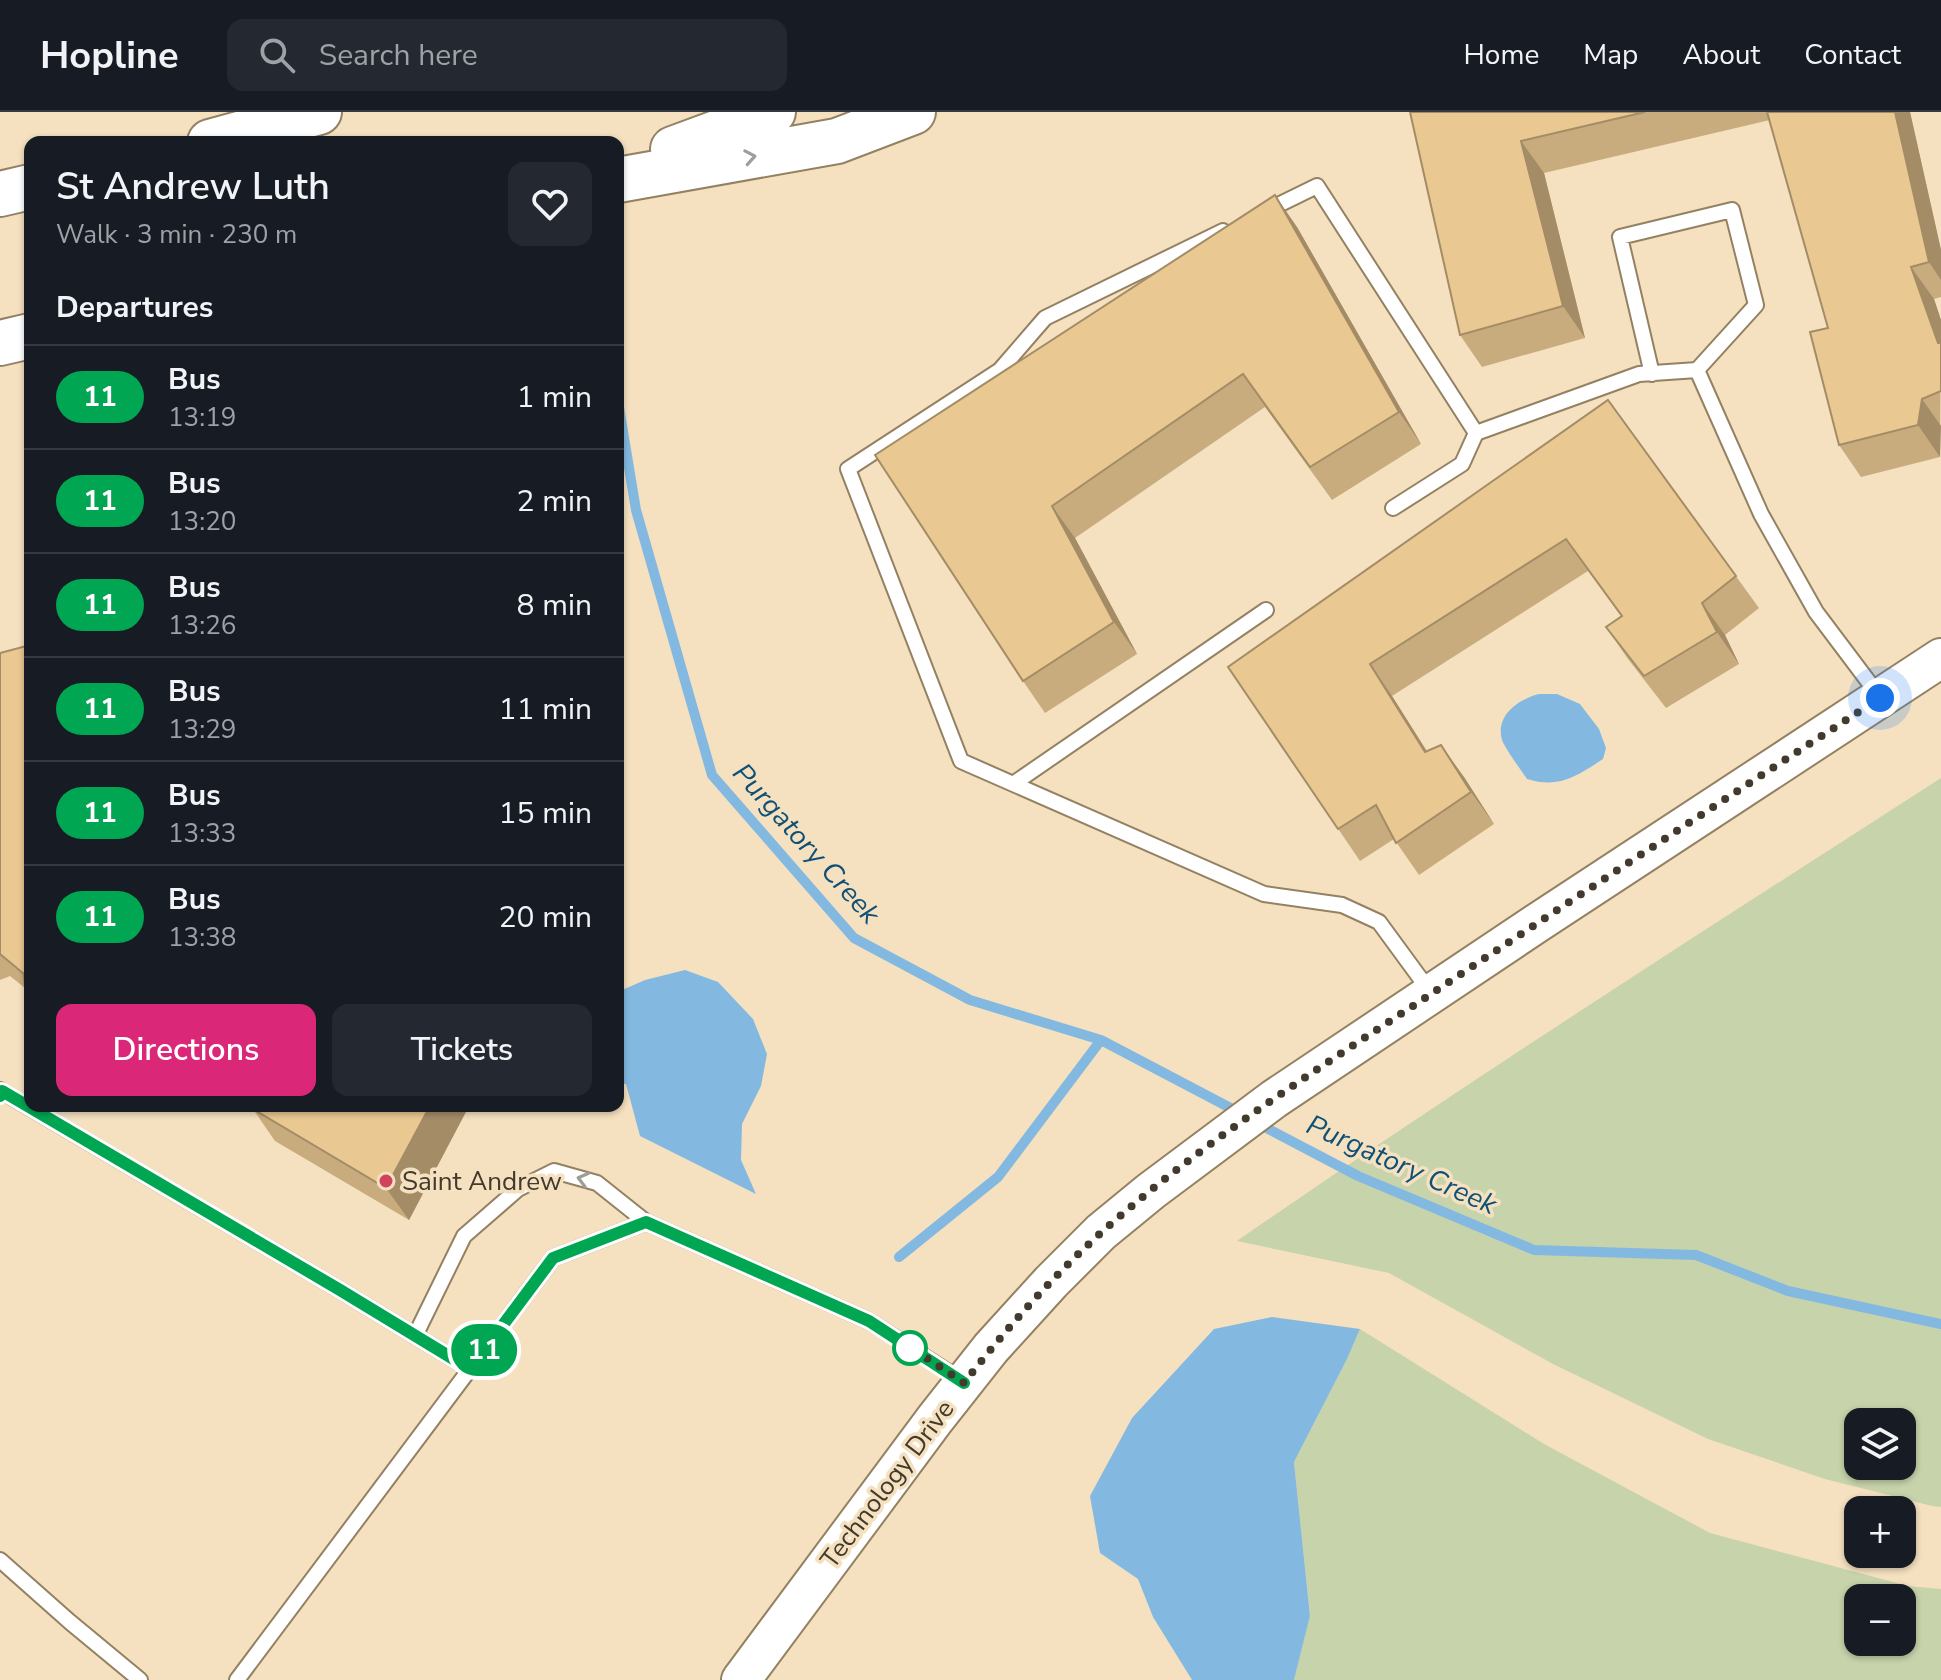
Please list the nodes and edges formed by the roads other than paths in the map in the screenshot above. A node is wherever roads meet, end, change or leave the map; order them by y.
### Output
1 (319, 112) edge
2 (773, 112) edge
3 (913, 112) edge
4 (282, 119) edge
5 (229, 136) edge
6 (624, 167) edge
7 (624, 179) edge
8 (24, 188) edge
9 (0, 194) edge
10 (1245, 221) edge
11 (1231, 228) edge
12 (24, 337) edge
13 (0, 343) edge
14 (1697, 370) junction
15 (1652, 374) junction
16 (1476, 433) junction
17 (1393, 508) dead end
18 (1266, 610) dead end
19 (1941, 658) edge
20 (1880, 698) junction
21 (1013, 784) junction
22 (1431, 993) junction
23 (1, 1092) edge
24 (24, 1105) edge
25 (35, 1112) edge
26 (646, 1222) junction
27 (415, 1336) junction
28 (470, 1369) junction
29 (964, 1383) junction
30 (0, 1560) edge
31 (140, 1680) edge
32 (237, 1680) edge
33 (741, 1680) edge

1 - 4 highway
2 - 6 highway
7 -> 3 highway
4 - 5 highway
8 - 9 highway
10 - 16 lane
11 - 21 lane
12 - 13 highway
14 - 15 lane
14 - 15 lane
14 - 20 lane
15 - 16 lane
16 - 17 lane
18 - 21 lane
19 - 20 street, Technology Drive
20 - 22 street, Technology Drive
21 - 22 lane
22 - 29 street, Technology Drive
23 - 24 lane
25 - 27 lane
26 -> 27 lane
26 - 28 lane
26 - 29 lane
27 - 28 lane
28 - 32 lane
29 - 33 street, Technology Drive
30 - 31 lane

